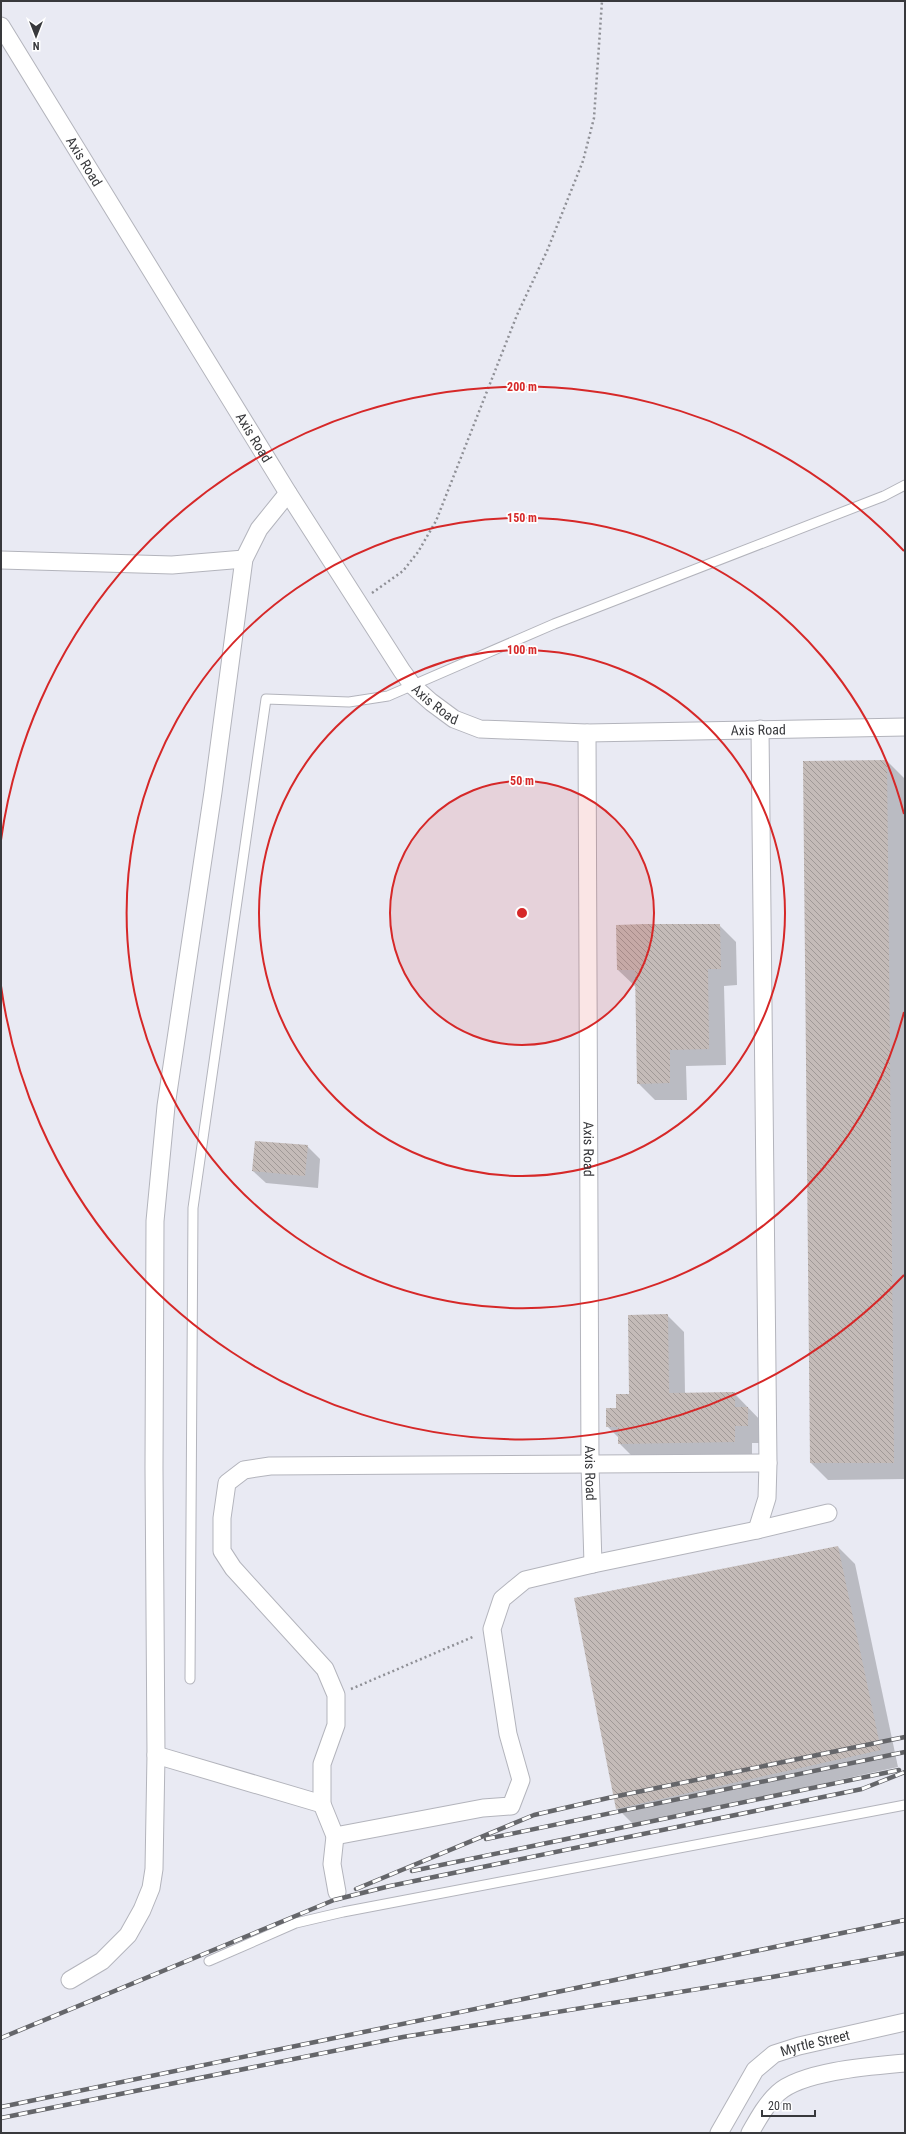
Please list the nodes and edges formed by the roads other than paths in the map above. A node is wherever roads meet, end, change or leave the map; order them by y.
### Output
1 (1, 26) edge
2 (905, 485) edge
3 (288, 493) junction
4 (244, 559) junction
5 (1, 560) edge
6 (413, 686) junction
7 (905, 727) edge
8 (760, 729) junction
9 (587, 734) junction
10 (768, 1463) junction
11 (590, 1465) junction
12 (828, 1512) dead end
13 (757, 1530) junction
14 (593, 1564) junction
15 (190, 1679) dead end
16 (156, 1756) junction
17 (322, 1804) junction
18 (905, 1805) edge
19 (335, 1836) junction
20 (337, 1892) dead end
21 (209, 1961) dead end
22 (70, 1980) dead end
23 (905, 2022) edge
24 (905, 2063) edge
25 (719, 2133) edge
26 (750, 2133) edge

1 - 3 street, Axis Road
2 - 6 lane
3 - 4 street
3 - 6 street, Axis Road
4 - 5 street
4 - 16 street
6 - 9 street, Axis Road
6 - 15 lane
7 - 8 street, Axis Road
8 - 9 street, Axis Road
8 - 10 street
9 - 11 street, Axis Road
10 - 11 street
10 - 13 street
11 - 14 street, Axis Road
11 - 17 street
12 - 13 street
13 - 14 street
14 - 19 street
16 - 17 street
16 - 22 street
17 - 19 street
18 - 21 lane
19 - 20 street
23 - 25 street, Myrtle Street
24 - 26 street

